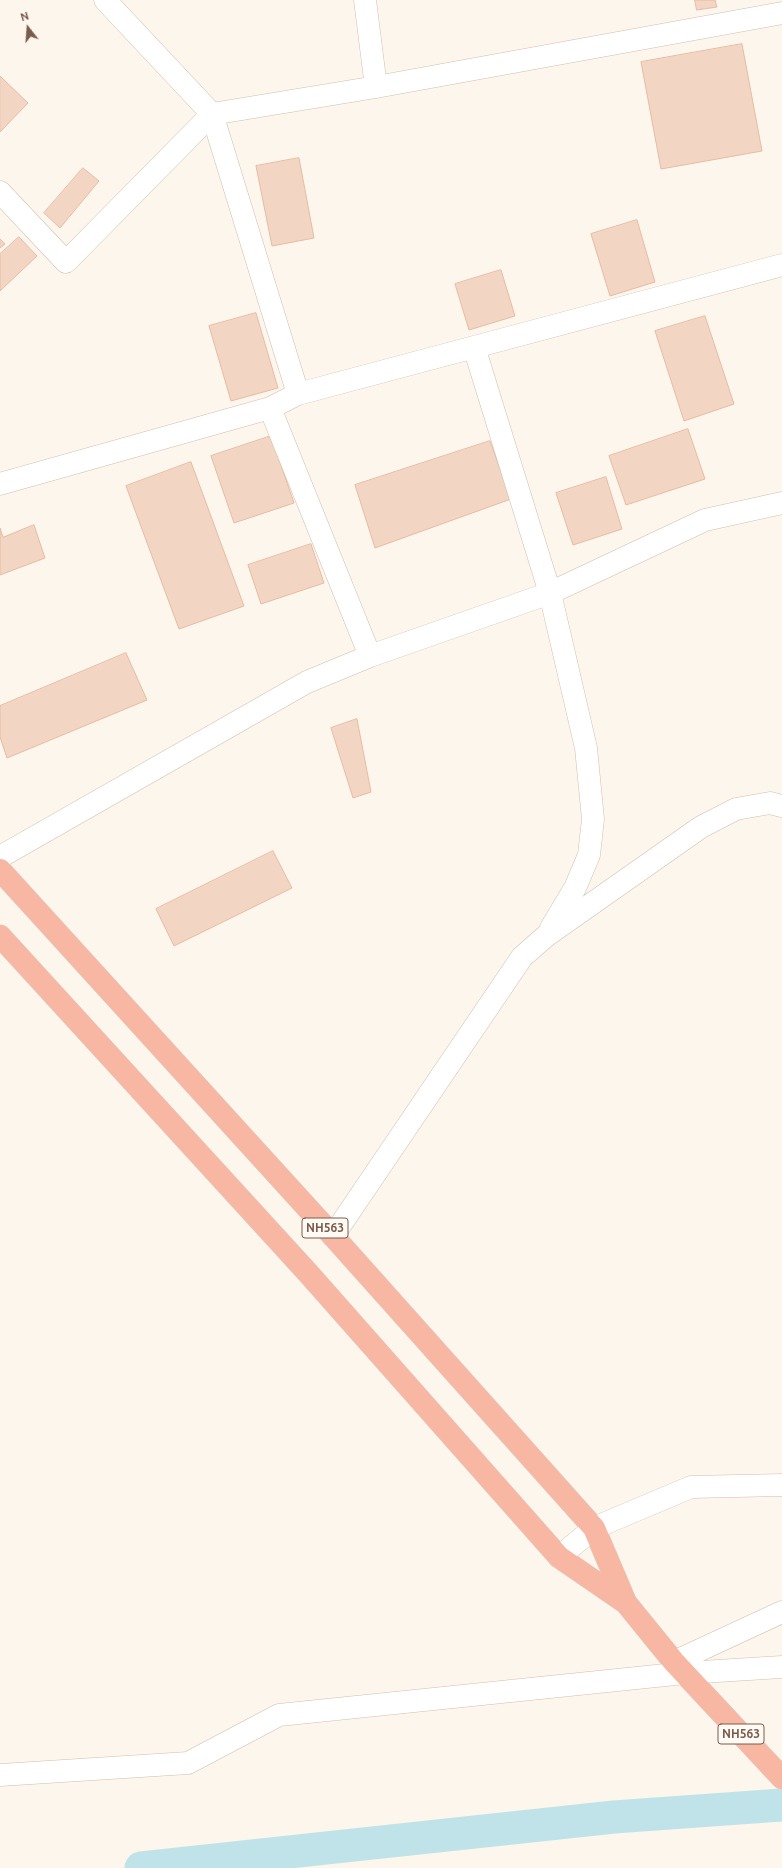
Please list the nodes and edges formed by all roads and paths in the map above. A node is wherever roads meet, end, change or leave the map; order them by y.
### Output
1 (105, 0) edge
2 (365, 0) edge
3 (782, 13) edge
4 (376, 87) junction
5 (212, 114) junction
6 (0, 192) edge
7 (782, 265) edge
8 (474, 347) junction
9 (298, 394) junction
10 (270, 408) junction
11 (0, 484) edge
12 (782, 503) edge
13 (550, 593) junction
14 (370, 656) junction
15 (782, 806) edge
16 (0, 857) edge
17 (0, 870) edge
18 (0, 936) edge
19 (546, 936) junction
20 (333, 1236) junction
21 (782, 1485) edge
22 (594, 1528) junction
23 (559, 1557) junction
24 (626, 1603) junction
25 (782, 1612) edge
26 (782, 1667) edge
27 (680, 1668) junction
28 (0, 1775) edge
29 (782, 1778) edge

1 - 5 street
2 - 4 street
3 - 4 street
4 - 5 street
5 - 6 street
5 - 9 street
7 - 8 street
8 - 9 street
8 - 13 street
9 - 10 street
10 - 11 street
10 - 14 street
12 - 13 street
13 - 14 street
13 - 19 street
14 - 16 street
15 - 19 street
17 - 20 highway, NH563
18 - 23 highway, NH563
19 - 20 street
20 - 22 highway, NH563
21 - 22 street
22 - 23 street
22 - 24 highway, NH563
23 - 24 highway, NH563
24 - 27 highway, NH563
25 - 27 street
26 - 27 street
27 - 28 street
27 - 29 highway, NH563

